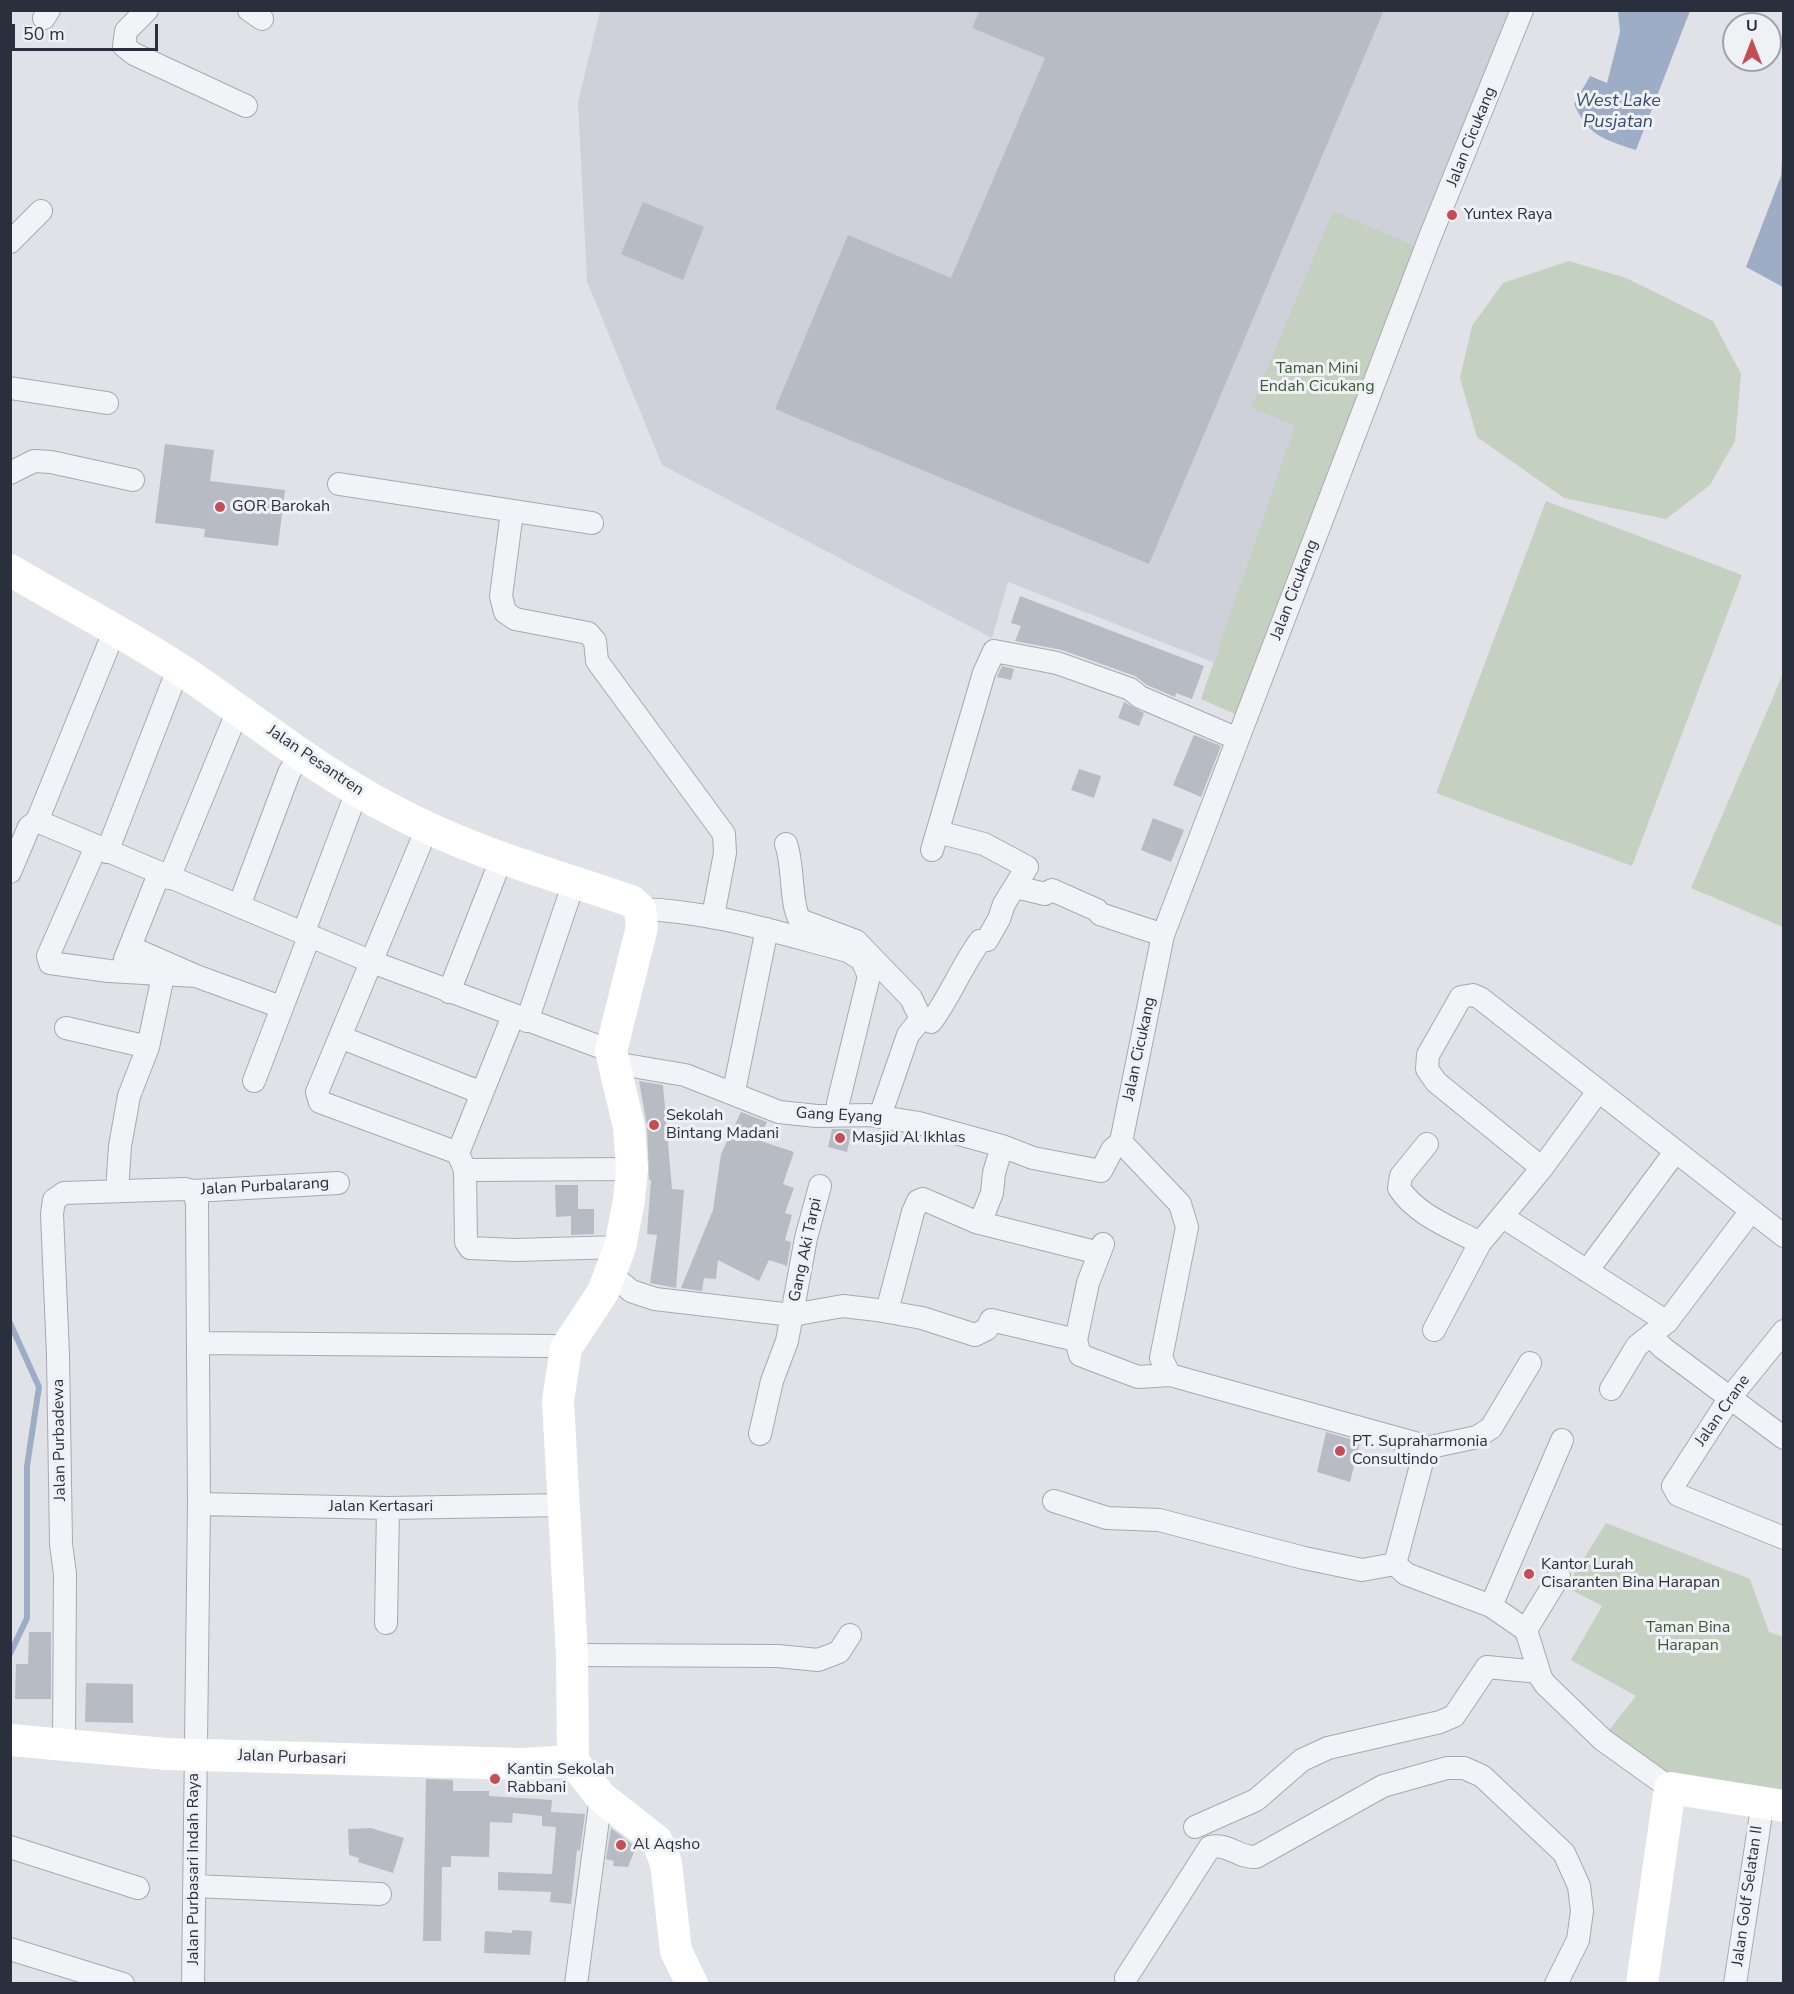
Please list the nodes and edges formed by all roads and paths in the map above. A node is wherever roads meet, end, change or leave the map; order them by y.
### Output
1 (147, 10) edge
2 (1522, 10) edge
3 (246, 106) dead end
4 (41, 211) dead end
5 (10, 242) edge
6 (10, 388) edge
7 (107, 403) dead end
8 (10, 473) edge
9 (133, 480) dead end
10 (339, 484) dead end
11 (512, 512) junction
12 (592, 523) dead end
13 (10, 570) edge
14 (111, 638) junction
15 (178, 669) junction
16 (238, 710) junction
17 (1238, 739) junction
18 (301, 752) junction
19 (357, 791) junction
20 (37, 821) junction
21 (427, 828) junction
22 (786, 844) dead end
23 (101, 849) junction
24 (502, 857) junction
25 (10, 872) edge
26 (164, 876) junction
27 (574, 882) junction
28 (1016, 887) junction
29 (239, 906) junction
30 (640, 909) junction
31 (713, 916) junction
32 (767, 929) junction
33 (306, 935) junction
34 (1163, 935) junction
35 (130, 947) junction
36 (372, 962) junction
37 (120, 972) junction
38 (164, 976) junction
39 (196, 976) junction
40 (449, 992) junction
41 (281, 1007) junction
42 (520, 1018) junction
43 (921, 1019) junction
44 (66, 1028) dead end
45 (340, 1037) junction
46 (148, 1047) junction
47 (613, 1057) junction
48 (254, 1081) dead end
49 (735, 1086) dead end
50 (482, 1093) junction
51 (1597, 1093) junction
52 (838, 1102) dead end
53 (880, 1116) junction
54 (1121, 1142) junction
55 (1428, 1144) dead end
56 (1002, 1146) junction
57 (1674, 1152) junction
58 (462, 1162) junction
59 (1542, 1168) junction
60 (632, 1169) junction
61 (338, 1183) dead end
62 (820, 1186) dead end
63 (117, 1191) junction
64 (193, 1191) junction
65 (1751, 1210) junction
66 (1503, 1217) junction
67 (980, 1223) junction
68 (1784, 1236) edge
69 (1480, 1243) junction
70 (615, 1260) junction
71 (1587, 1271) junction
72 (886, 1311) junction
73 (792, 1315) junction
74 (1659, 1329) junction
75 (1434, 1330) dead end
76 (1784, 1331) edge
77 (1076, 1340) junction
78 (198, 1343) junction
79 (566, 1348) junction
80 (1530, 1363) dead end
81 (1170, 1375) junction
82 (1611, 1389) dead end
83 (1729, 1399) junction
84 (760, 1434) dead end
85 (1784, 1438) edge
86 (1562, 1440) dead end
87 (1421, 1449) junction
88 (1054, 1501) dead end
89 (199, 1504) junction
90 (564, 1505) junction
91 (388, 1508) junction
92 (1784, 1538) edge
93 (1395, 1564) junction
94 (1559, 1576) dead end
95 (1491, 1606) junction
96 (386, 1623) dead end
97 (1526, 1630) junction
98 (850, 1635) dead end
99 (572, 1655) junction
100 (1539, 1672) junction
101 (10, 1740) edge
102 (64, 1745) junction
103 (195, 1755) junction
104 (573, 1761) junction
105 (1670, 1788) junction
106 (601, 1797) junction
107 (1769, 1805) edge
108 (1195, 1827) dead end
109 (10, 1847) edge
110 (194, 1886) junction
111 (138, 1888) dead end
112 (380, 1894) dead end
113 (10, 1949) edge
114 (1126, 1978) dead end
115 (123, 1983) edge
116 (193, 1983) edge
117 (576, 1983) edge
118 (692, 1983) edge
119 (1556, 1983) edge
120 (1642, 1983) edge
121 (1735, 1983) edge

1 - 3 street
2 - 17 street, Jalan Cicukang
4 - 5 street
6 - 7 street
8 - 9 street
10 - 11 street
11 - 12 street
11 - 31 street
13 - 14 street, Jalan Pesantren
14 - 15 street, Jalan Pesantren
14 - 20 street
15 - 16 street, Jalan Pesantren
15 - 23 street
16 - 18 street, Jalan Pesantren
16 - 26 street
17 - 28 street
17 - 34 street, Jalan Cicukang
18 - 19 street, Jalan Pesantren
18 - 29 street
19 - 21 street, Jalan Pesantren
19 - 33 street
20 - 23 street, Gang Eyang
20 - 25 street
21 - 24 street, Jalan Pesantren
21 - 36 street
22 - 43 street
23 - 26 street, Gang Eyang
23 - 37 street
24 - 27 street, Jalan Pesantren
24 - 40 street
26 - 29 street, Gang Eyang
26 - 35 street
27 - 30 street, Jalan Pesantren
27 - 42 street
28 - 34 street
28 - 43 street
29 - 33 street, Gang Eyang
30 - 31 street
30 - 47 street
31 - 32 street
32 - 49 street
32 - 52 street
33 - 36 street, Gang Eyang
33 - 41 street
34 - 54 street, Jalan Cicukang
35 - 37 street
35 - 39 street
36 - 40 street, Gang Eyang
36 - 45 street
37 - 38 street
38 - 39 street
38 - 46 street
39 - 41 street
40 - 42 street, Gang Eyang
41 - 48 street
42 - 47 street, Gang Eyang
42 - 50 street
43 - 53 street
44 - 46 street
45 - 50 street
45 - 58 street
46 - 63 street
47 - 53 street, Gang Eyang
47 - 60 street
50 - 58 street
51 - 57 street
51 - 59 street
51 - 59 street
53 - 56 street, Gang Eyang
54 - 56 street, Gang Eyang
54 - 81 street
55 - 69 street
56 - 67 street
57 - 65 street
57 - 71 street
58 - 60 street
58 - 70 street
59 - 66 street
60 - 70 street
61 - 64 street, Jalan Purbalarang
62 - 73 street, Gang Aki Tarpi
63 - 64 street, Jalan Purbalarang
63 - 102 street, Jalan Purbadewa
64 - 78 street, Jalan Purbasari Indah Raya
65 - 68 street
65 - 74 street
66 - 69 street
66 - 71 street
67 - 72 street
67 - 77 street
69 - 75 street
70 - 73 street
70 - 79 street
71 - 74 street
72 - 73 street
72 - 77 street
73 - 84 street, Gang Aki Tarpi
74 - 82 street
74 - 83 street
76 - 83 street, Jalan Crane
77 - 81 street
78 - 79 street
78 - 89 street, Jalan Purbasari Indah Raya
79 - 90 street
80 - 87 street
81 - 87 street
83 - 85 street
83 - 92 street, Jalan Crane
86 - 95 street
87 - 93 street
88 - 93 street
89 - 91 street, Jalan Kertasari
89 - 103 street, Jalan Purbasari Indah Raya
90 - 91 street, Jalan Kertasari
90 - 99 street
91 - 96 street
93 - 95 street
94 - 97 street
95 - 97 street
97 - 100 street
98 - 99 street
99 - 104 street
100 - 105 street
100 - 108 street
101 - 102 street, Jalan Purbasari
102 - 103 street, Jalan Purbasari
103 - 104 street, Jalan Purbasari
103 - 110 street, Jalan Purbasari Indah Raya
104 - 106 street
105 - 107 street
105 - 120 street
106 - 117 street
106 - 118 street
107 - 121 street, Jalan Golf Selatan II
109 - 111 street
110 - 112 street
110 - 116 street, Jalan Purbasari Indah Raya
113 - 115 street
114 - 119 street

